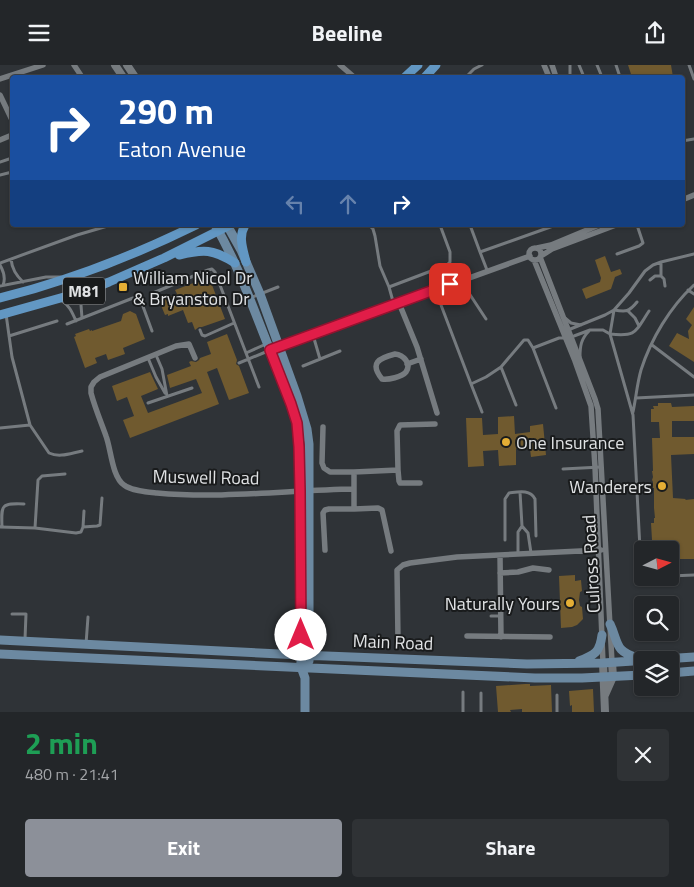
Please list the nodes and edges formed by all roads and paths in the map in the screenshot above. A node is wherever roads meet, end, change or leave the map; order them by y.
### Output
1 (43, 65) edge
2 (418, 65) edge
3 (436, 65) edge
4 (482, 65) edge
5 (689, 65) edge
6 (343, 66) edge
7 (24, 71) junction
8 (12, 75) edge
9 (27, 75) edge
10 (352, 75) edge
11 (407, 75) edge
12 (426, 75) edge
13 (468, 75) edge
14 (694, 79) edge
15 (0, 95) edge
16 (10, 116) edge
17 (104, 227) edge
18 (182, 227) edge
19 (192, 227) edge
20 (229, 227) edge
21 (244, 227) edge
22 (370, 227) edge
23 (441, 227) edge
24 (471, 227) edge
25 (550, 227) edge
26 (594, 227) edge
27 (605, 227) edge
28 (638, 227) edge
29 (217, 228) edge
30 (174, 236) junction
31 (537, 248) junction
32 (480, 252) junction
33 (617, 254) dead end
34 (694, 254) edge
35 (536, 257) junction
36 (164, 258) junction
37 (11, 259) junction
38 (246, 262) junction
39 (662, 262) junction
40 (235, 263) junction
41 (0, 264) edge
42 (487, 270) junction
43 (661, 276) junction
44 (68, 278) junction
45 (461, 280) junction
46 (650, 280) dead end
47 (23, 282) junction
48 (694, 285) edge
49 (2, 286) edge
50 (665, 286) dead end
51 (278, 287) dead end
52 (389, 287) junction
53 (89, 290) junction
54 (688, 290) junction
55 (153, 293) dead end
56 (260, 294) junction
57 (694, 294) edge
58 (0, 298) edge
59 (249, 298) junction
60 (59, 299) junction
61 (637, 302) dead end
62 (397, 304) junction
63 (441, 305) dead end
64 (614, 310) junction
65 (628, 311) junction
66 (648, 311) dead end
67 (3, 314) edge
68 (564, 316) junction
69 (82, 318) junction
70 (486, 319) dead end
71 (57, 321) dead end
72 (76, 321) junction
73 (234, 323) junction
74 (67, 324) dead end
75 (582, 325) junction
76 (639, 326) junction
77 (200, 330) dead end
78 (590, 330) junction
79 (152, 331) dead end
80 (313, 334) junction
81 (610, 334) junction
82 (566, 335) junction
83 (9, 336) junction
84 (652, 345) junction
85 (272, 347) junction
86 (533, 348) junction
87 (340, 351) dead end
88 (246, 353) junction
89 (156, 355) junction
90 (148, 358) junction
91 (580, 358) junction
92 (195, 359) dead end
93 (249, 359) junction
94 (320, 359) junction
95 (421, 359) junction
96 (239, 363) dead end
97 (407, 364) junction
98 (303, 366) dead end
99 (501, 367) junction
100 (694, 377) edge
101 (471, 384) junction
102 (259, 387) dead end
103 (192, 388) dead end
104 (694, 395) edge
105 (167, 396) junction
106 (636, 398) junction
107 (148, 403) dead end
108 (516, 405) dead end
109 (556, 408) dead end
110 (482, 411) dead end
111 (437, 413) dead end
112 (633, 415) junction
113 (435, 424) dead end
114 (30, 425) junction
115 (322, 427) dead end
116 (0, 428) edge
117 (82, 451) dead end
118 (598, 467) junction
119 (563, 469) dead end
120 (398, 470) junction
121 (354, 472) junction
122 (65, 474) dead end
123 (420, 483) dead end
124 (354, 489) junction
125 (305, 491) junction
126 (520, 492) junction
127 (102, 498) dead end
128 (24, 503) dead end
129 (354, 509) junction
130 (84, 511) dead end
131 (522, 526) junction
132 (1, 527) edge
133 (83, 527) junction
134 (35, 528) junction
135 (536, 536) dead end
136 (505, 540) dead end
137 (640, 541) edge
138 (325, 550) dead end
139 (598, 550) junction
140 (606, 550) junction
141 (392, 551) dead end
142 (532, 553) junction
143 (518, 554) junction
144 (500, 555) junction
145 (549, 570) dead end
146 (500, 573) junction
147 (679, 575) edge
148 (694, 575) edge
149 (12, 614) dead end
150 (491, 616) dead end
151 (501, 616) junction
152 (88, 617) dead end
153 (610, 624) junction
154 (301, 635) junction
155 (602, 635) junction
156 (467, 636) dead end
157 (501, 637) junction
158 (550, 637) dead end
159 (0, 640) edge
160 (398, 640) dead end
161 (25, 642) junction
162 (86, 645) junction
163 (0, 654) edge
164 (282, 654) junction
165 (305, 655) junction
166 (634, 657) edge
167 (694, 657) edge
168 (679, 658) edge
169 (634, 660) edge
170 (607, 662) junction
171 (572, 663) junction
172 (305, 667) junction
173 (331, 669) junction
174 (694, 671) edge
175 (679, 672) edge
176 (634, 675) edge
177 (608, 677) junction
178 (463, 692) dead end
179 (481, 693) dead end
180 (557, 695) dead end
181 (305, 698) junction
182 (305, 712) edge
183 (463, 712) edge
184 (481, 712) edge
185 (557, 712) edge
186 (605, 712) edge

1 - 7 street
2 - 11 main road
3 - 12 main road
4 - 13 lane
5 - 14 lane
6 - 10 street
7 - 8 street
7 - 9 street
15 - 16 street
17 - 37 lane
18 - 30 main road
19 - 30 main road, M81
20 - 38 main road
21 - 38 main road
22 - 52 lane
23 - 52 lane
24 - 32 lane
25 - 32 lane
26 - 31 street
27 - 35 street
28 - 33 lane
29 - 36 main road, M81
29 - 40 main road
30 - 44 main road, M81
31 - 35 street
31 - 35 street
32 - 42 lane
34 - 39 lane
35 - 42 street
35 - 68 street, Culross Road
35 - 82 street, Culross Road
36 - 40 main road
36 - 53 main road, M81
37 - 41 lane
37 - 47 lane
38 - 56 main road
39 - 43 lane
39 - 64 lane
40 - 59 main road
41 - 49 lane
42 - 45 street
43 - 46 lane
43 - 50 lane
44 - 47 lane
44 - 58 main road, M81
45 - 62 street
45 - 70 lane
47 - 49 lane
48 - 54 lane
51 - 56 lane
52 - 62 lane
53 - 60 main road, M81
53 - 69 lane
54 - 57 lane
54 - 84 lane
55 - 73 lane
56 - 59 lane
56 - 85 main road
59 - 85 main road
60 - 67 main road, M81
60 - 72 lane
61 - 65 lane
62 - 80 street
62 - 95 street
63 - 101 lane
64 - 65 lane
64 - 75 lane
64 - 81 lane
65 - 76 lane
66 - 76 lane
67 - 83 lane
68 - 75 lane
68 - 82 street, Culross Road
69 - 72 lane
69 - 79 lane
71 - 83 lane
72 - 74 lane
73 - 77 lane
73 - 88 lane
75 - 82 lane
76 - 81 lane
78 - 81 lane
78 - 82 lane
78 - 91 lane
80 - 85 street
80 - 94 lane
81 - 112 lane
82 - 86 lane
82 - 91 street, Culross Road
82 - 118 street, Culross Road
83 - 114 lane
84 - 100 lane
84 - 106 lane
85 - 88 lane
85 - 93 lane
85 - 125 main road
86 - 99 lane
86 - 109 lane
87 - 94 lane
88 - 93 lane
89 - 90 street, Muswell Road
89 - 92 street, Muswell Road
89 - 105 lane
90 - 105 lane
90 - 125 street, Muswell Road
91 - 118 street, Culross Road
93 - 96 lane
93 - 102 lane
94 - 98 lane
95 - 97 street
95 - 111 street
97 - 97 street
99 - 101 lane
99 - 108 lane
101 - 110 lane
103 - 105 lane
104 - 106 lane
105 - 107 lane
106 - 112 lane
112 - 137 lane
113 - 120 street
114 - 116 lane
114 - 117 lane
115 - 121 street
118 - 119 lane
118 - 139 street, Culross Road
118 - 140 street, Culross Road
120 - 121 street
120 - 123 street
121 - 124 street
122 - 134 lane
124 - 125 street
124 - 129 street
125 - 154 main road
125 - 165 main road
126 - 131 lane
126 - 135 lane
126 - 136 lane
127 - 133 lane
128 - 132 lane
129 - 138 street
129 - 141 street
130 - 133 lane
131 - 142 lane
131 - 143 lane
132 - 134 lane
133 - 134 lane
139 - 140 street
139 - 142 street
139 - 155 street, Culross Road
140 - 153 street, Culross Road
142 - 143 street
143 - 144 street
144 - 146 street
144 - 160 street
145 - 146 street
146 - 151 street
147 - 148 lane
149 - 161 lane
150 - 151 lane
151 - 157 street
152 - 162 lane
153 - 166 main road
153 - 170 street, Culross Road
154 - 164 main road
154 - 165 main road
155 - 170 street, Culross Road
155 - 171 main road
156 - 157 street
157 - 158 street
159 - 161 main road, Main Road
161 - 162 main road, Main Road
162 - 164 main road, Main Road
163 - 172 main road, Main Road
164 - 165 main road, Main Road
165 - 171 main road, Main Road
165 - 172 main road
167 - 168 main road, Main Road
169 - 170 main road, Main Road
170 - 171 main road, Main Road
170 - 177 street, Culross Road
172 - 173 main road, Main Road
172 - 181 main road
173 - 177 main road, Main Road
173 - 181 main road
174 - 175 main road
176 - 177 main road, Main Road
177 - 186 street, Culross Road
178 - 183 lane
179 - 184 lane
180 - 185 lane
181 - 182 main road

